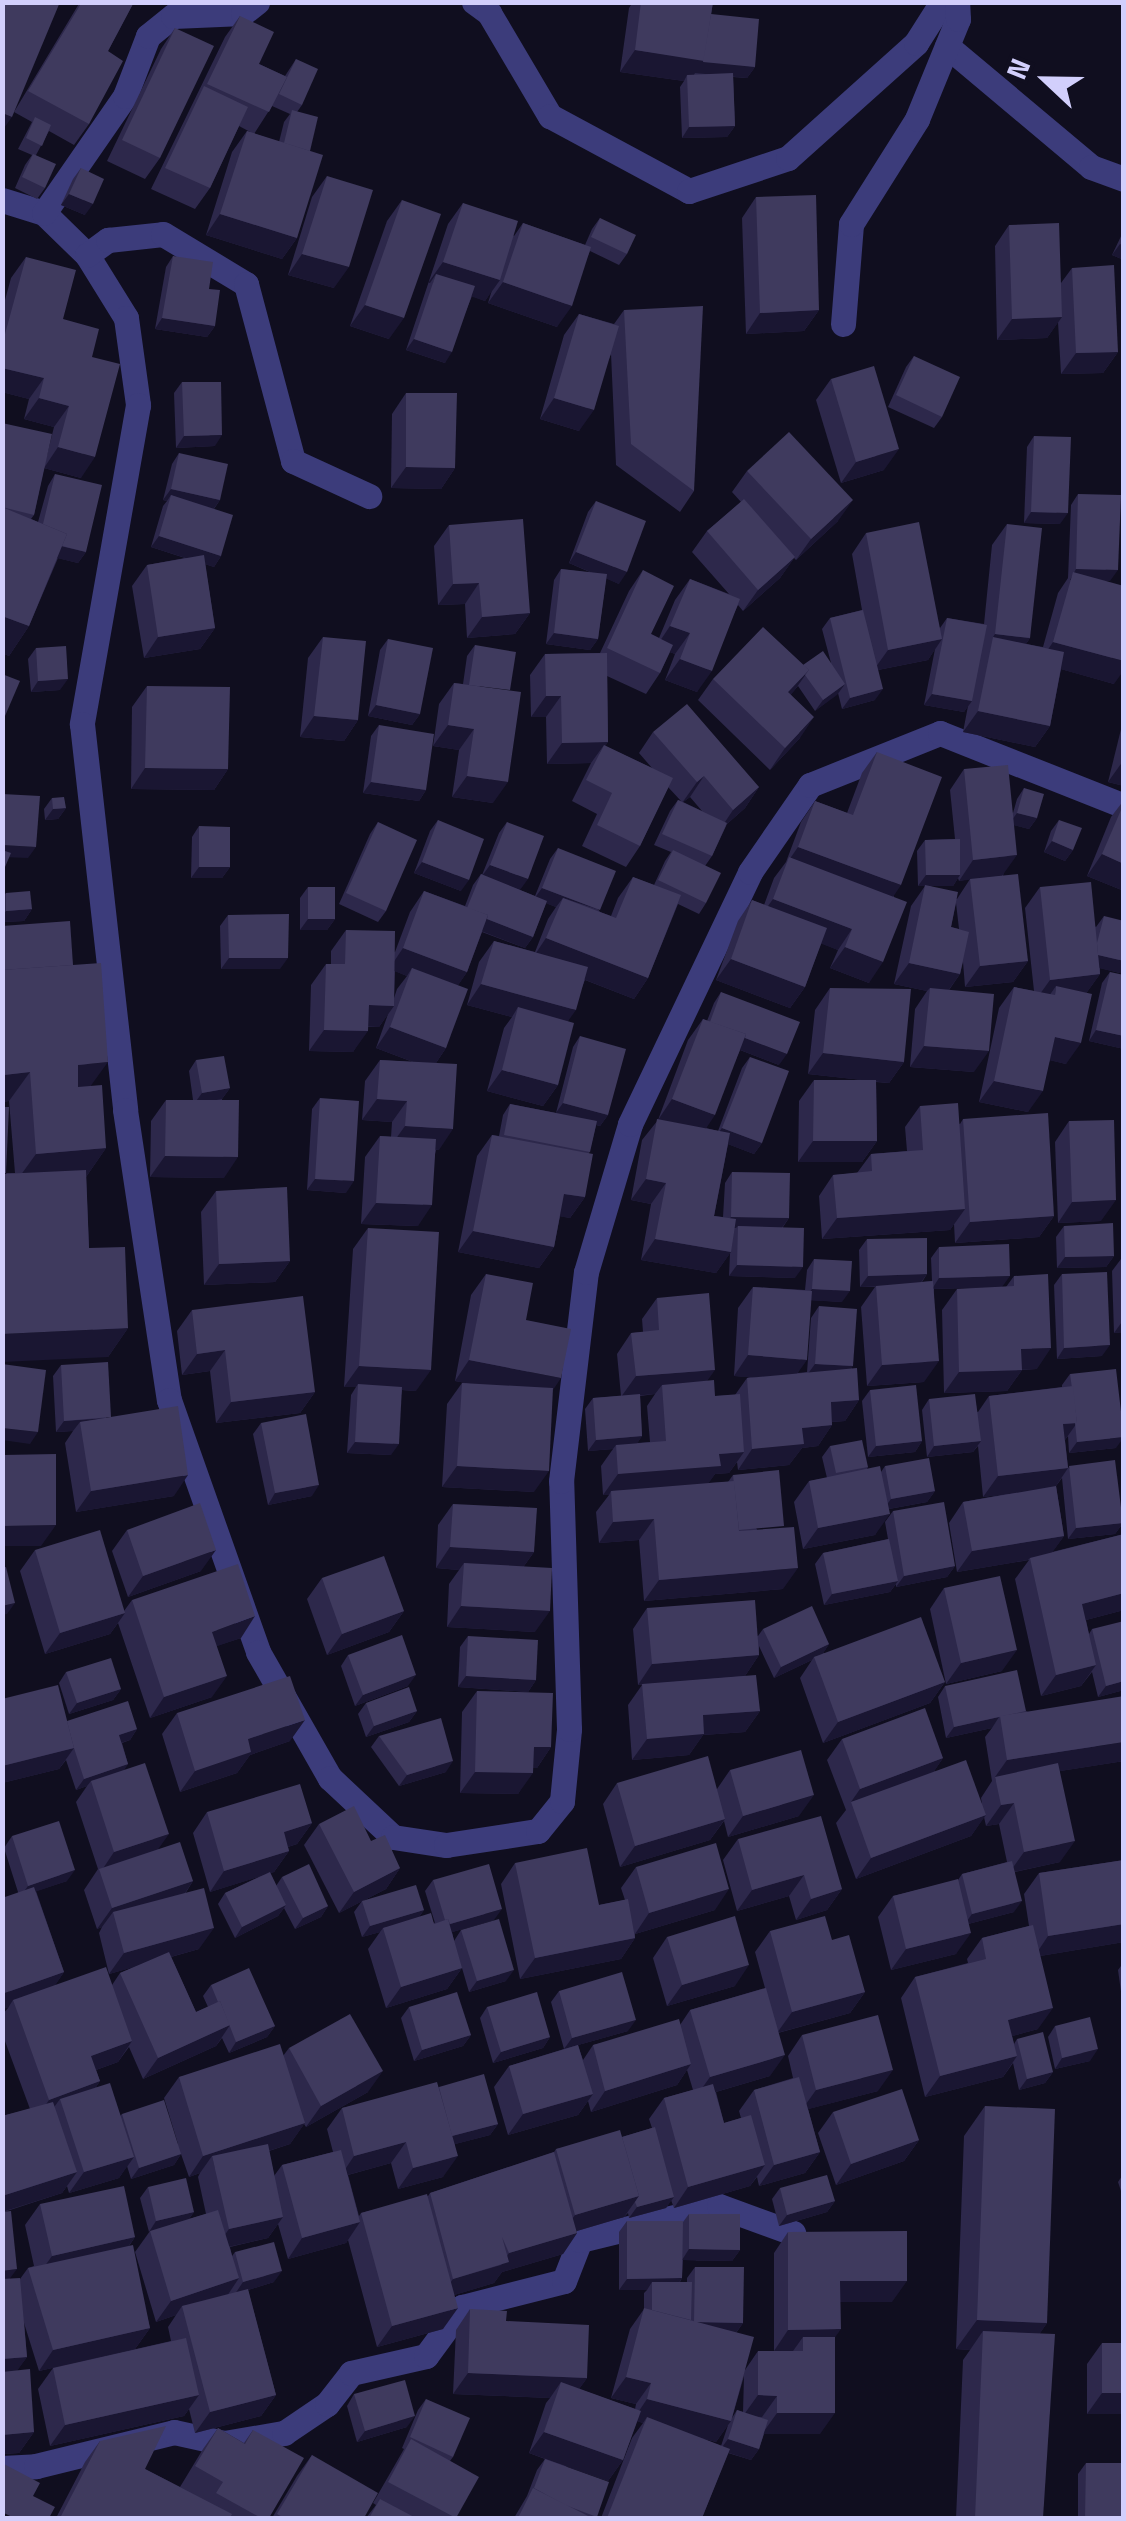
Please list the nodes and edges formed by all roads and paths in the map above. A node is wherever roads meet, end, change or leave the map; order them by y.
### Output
1 (256, 2) edge
2 (474, 2) edge
3 (942, 2) edge
4 (957, 2) edge
5 (948, 46) junction
6 (1124, 178) edge
7 (2, 200) edge
8 (44, 214) junction
9 (87, 255) junction
10 (843, 324) dead end
11 (369, 496) dead end
12 (1124, 806) edge
13 (793, 2233) edge
14 (2, 2468) edge

1 - 8 street
2 - 3 street
4 - 5 street
5 - 6 street
5 - 10 street
7 - 8 street
8 - 9 street
9 - 11 street
9 - 12 street
13 - 14 street

